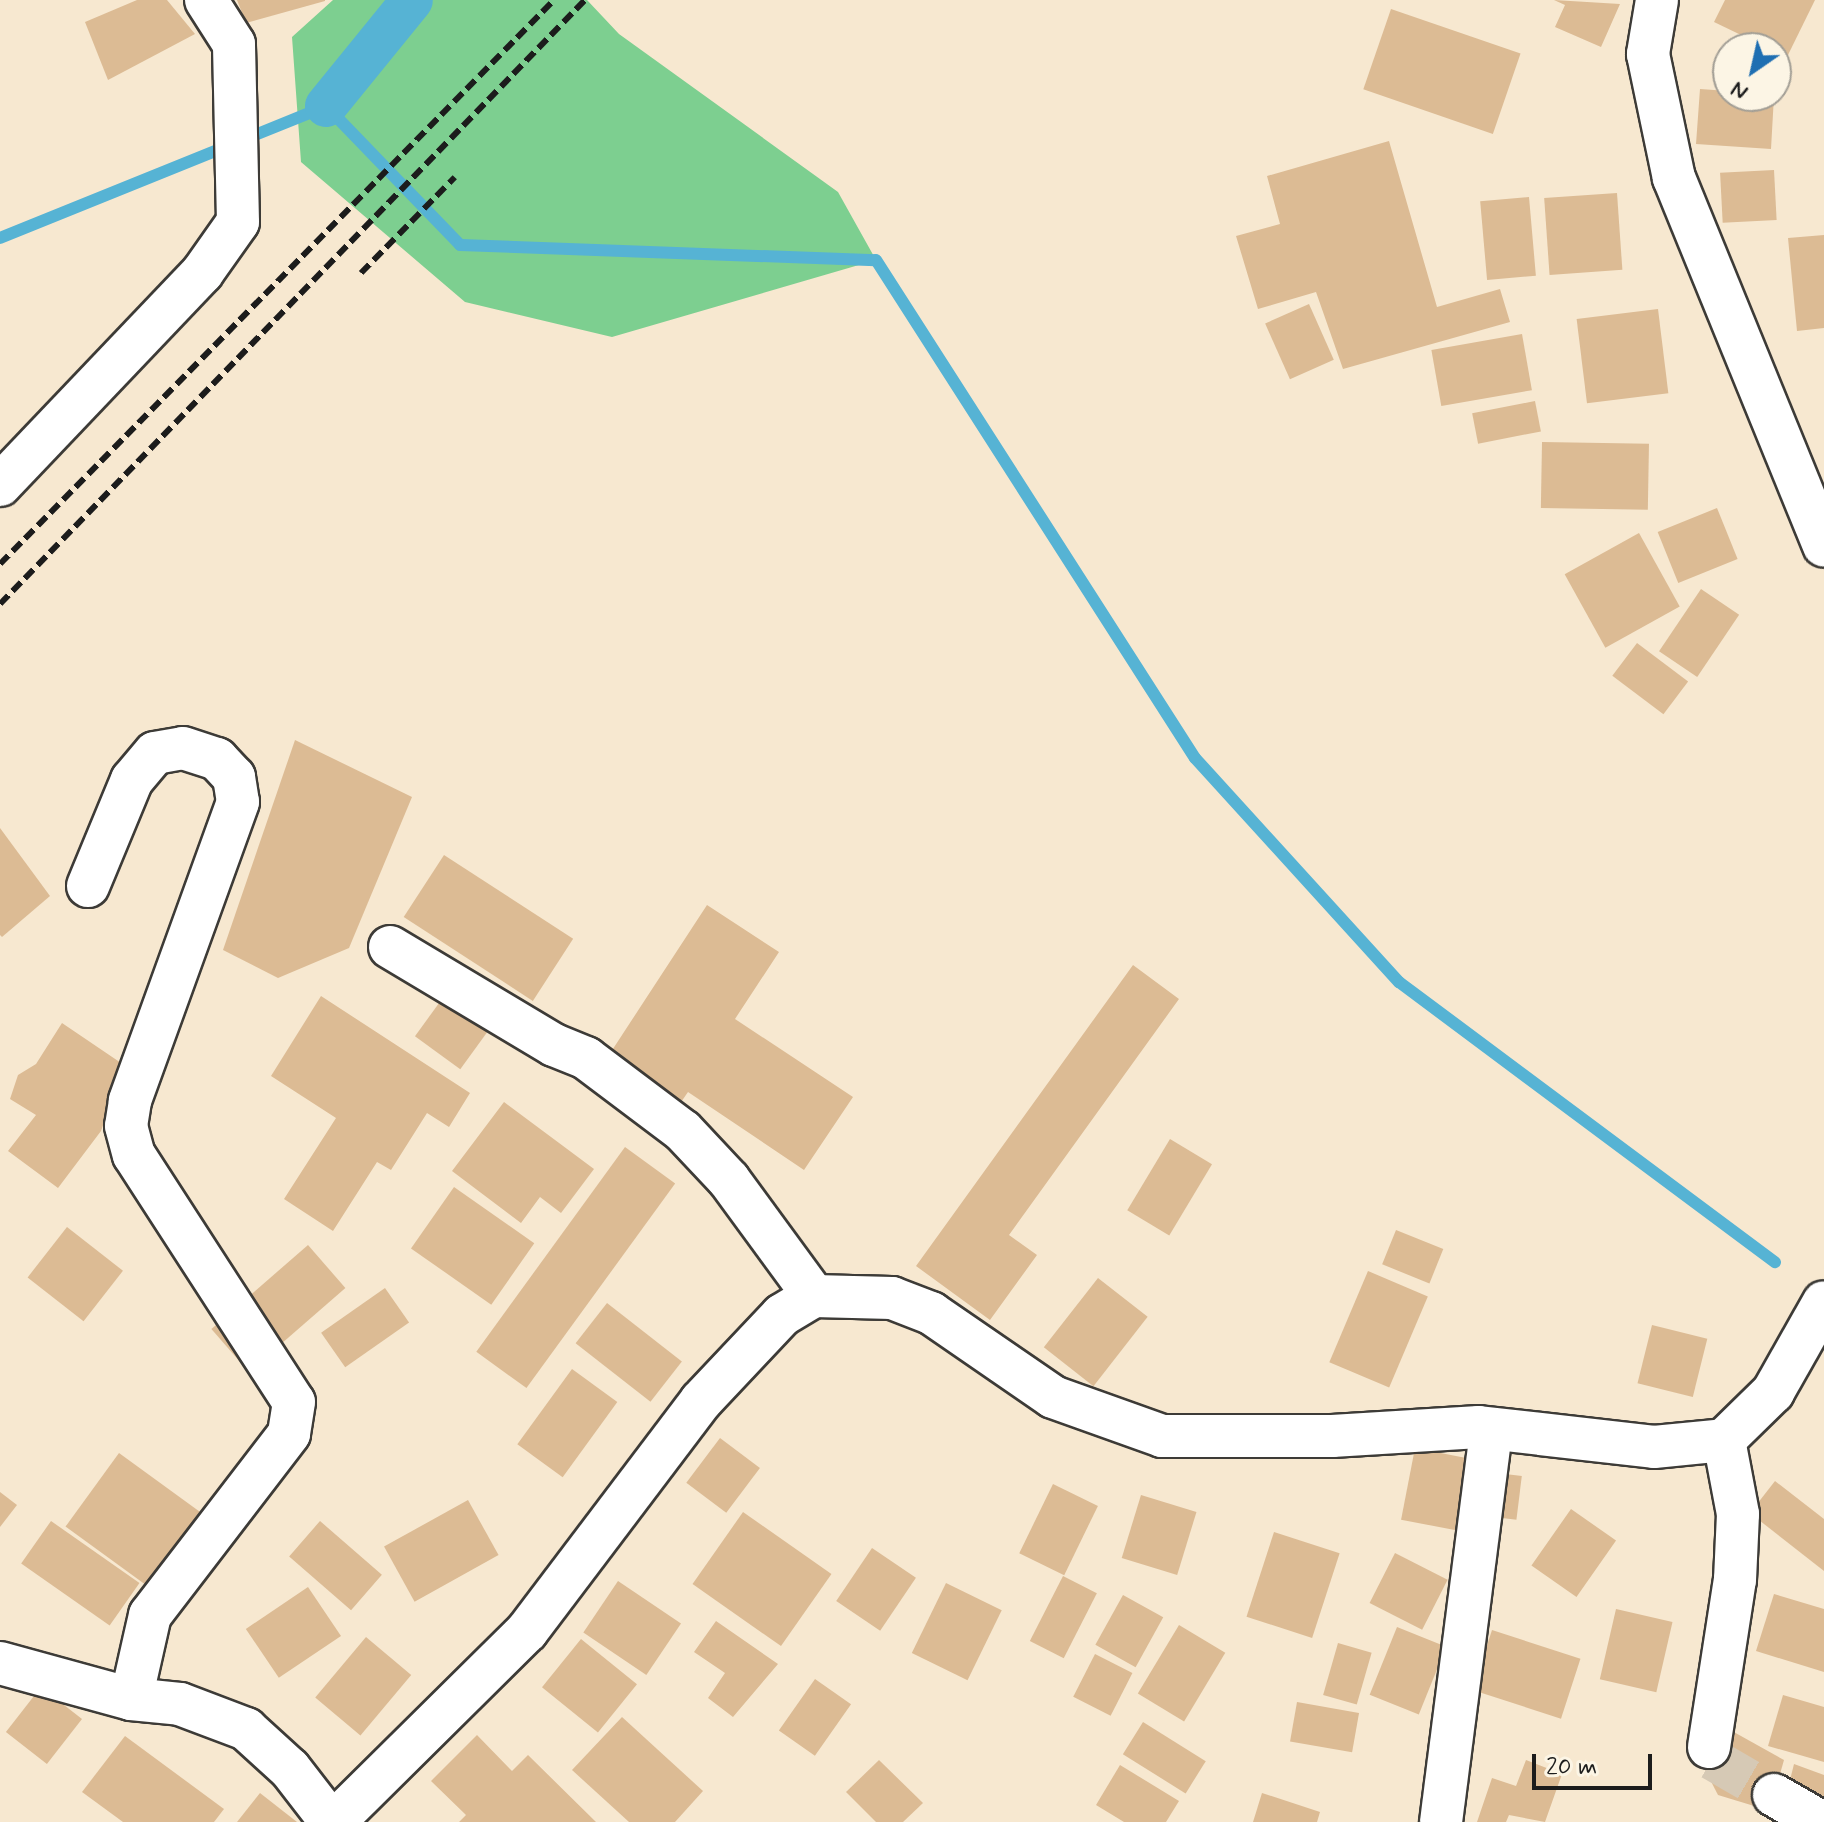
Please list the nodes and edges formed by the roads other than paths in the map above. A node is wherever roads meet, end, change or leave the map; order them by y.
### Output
1 (206, 0) edge
2 (1657, 0) edge
3 (0, 485) edge
4 (1824, 546) edge
5 (88, 886) dead end
6 (390, 947) dead end
7 (814, 1296) junction
8 (1824, 1302) edge
9 (1491, 1431) junction
10 (1724, 1440) junction
11 (0, 1663) edge
12 (131, 1699) junction
13 (1709, 1747) dead end
14 (333, 1822) edge
15 (1441, 1822) edge

1 - 3 street
2 - 4 street
5 - 12 street
6 - 7 street
7 - 9 street
7 - 14 street
8 - 10 street
9 - 10 street
9 - 15 street
10 - 13 street
11 - 12 street
12 - 14 street

